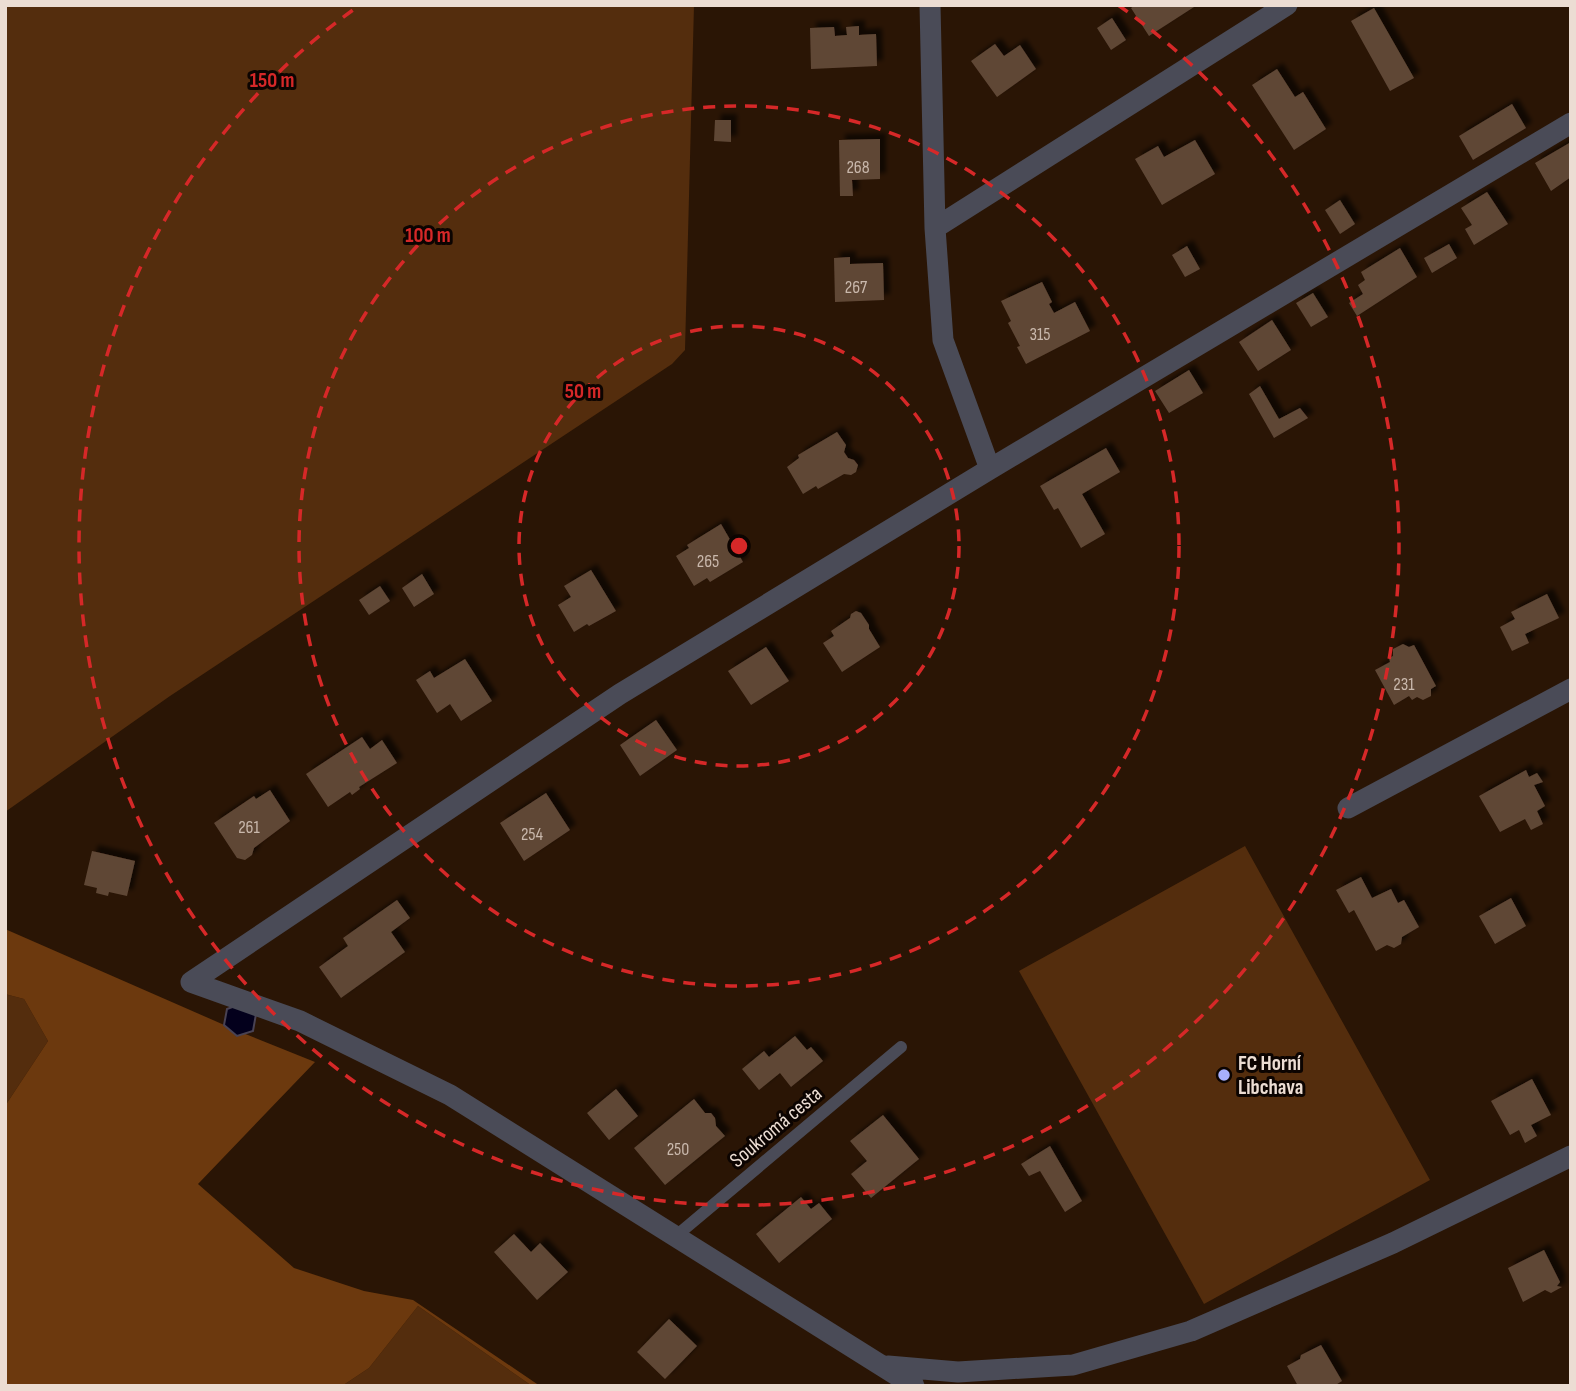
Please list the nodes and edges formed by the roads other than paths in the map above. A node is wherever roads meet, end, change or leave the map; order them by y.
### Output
1 (930, 5) edge
2 (1287, 5) edge
3 (1571, 123) edge
4 (935, 228) junction
5 (990, 469) junction
6 (1571, 689) edge
7 (1348, 808) dead end
8 (901, 1047) dead end
9 (1571, 1156) edge
10 (676, 1236) junction
11 (879, 1365) junction
12 (915, 1386) edge

1 - 4 street
2 - 4 street
3 - 5 street
4 - 5 street
5 - 10 street
6 - 7 street
8 - 10 lane, Soukromá cesta
9 - 11 street
10 - 11 street
11 - 12 street

